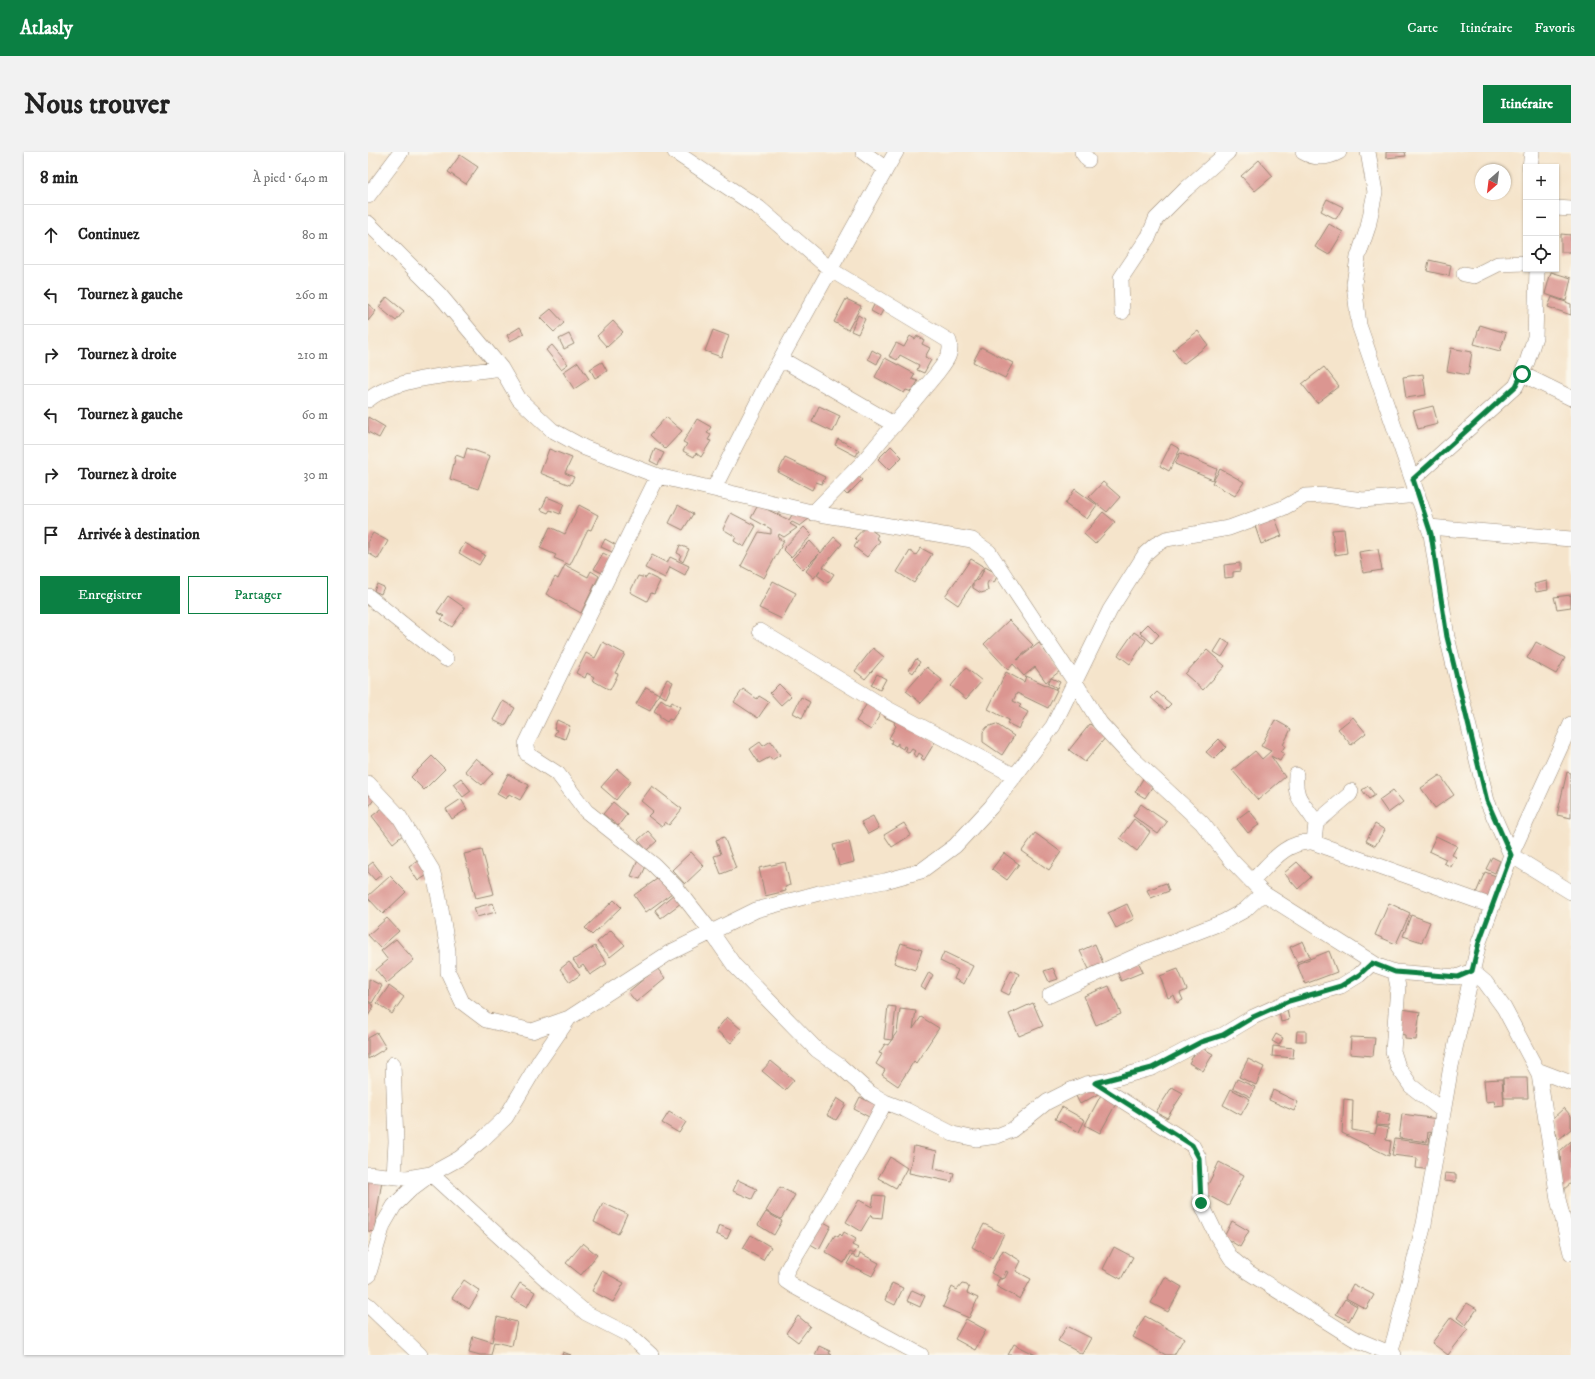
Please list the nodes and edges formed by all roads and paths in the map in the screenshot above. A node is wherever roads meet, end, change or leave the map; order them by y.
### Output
1 (401, 152) edge
2 (675, 152) edge
3 (863, 152) edge
4 (896, 152) edge
5 (1228, 152) edge
6 (1303, 152) edge
7 (1339, 152) edge
8 (1368, 152) edge
9 (1532, 152) edge
10 (1530, 164) edge
11 (886, 169) junction
12 (368, 196) edge
13 (1559, 208) edge
14 (1571, 209) edge
15 (368, 222) edge
16 (1523, 263) edge
17 (831, 270) junction
18 (1537, 272) edge
19 (1464, 274) dead end
20 (1122, 312) dead end
21 (781, 359) junction
22 (501, 368) junction
23 (1522, 374) junction
24 (1571, 398) edge
25 (368, 400) edge
26 (895, 425) junction
27 (658, 476) junction
28 (1413, 479) junction
29 (714, 488) junction
30 (1418, 495) junction
31 (813, 512) junction
32 (1429, 527) junction
33 (1571, 539) edge
34 (368, 596) edge
35 (760, 631) dead end
36 (446, 659) dead end
37 (1075, 682) junction
38 (1571, 724) edge
39 (1296, 775) dead end
40 (1015, 776) junction
41 (368, 783) edge
42 (1351, 791) dead end
43 (1316, 823) junction
44 (1314, 842) junction
45 (1511, 855) junction
46 (1252, 881) junction
47 (1571, 892) edge
48 (1263, 893) junction
49 (1492, 906) junction
50 (712, 933) junction
51 (1372, 963) junction
52 (1472, 971) junction
53 (1395, 972) junction
54 (1050, 995) dead end
55 (569, 1018) junction
56 (393, 1064) dead end
57 (1536, 1070) junction
58 (1095, 1083) junction
59 (1571, 1083) edge
60 (884, 1102) junction
61 (1443, 1111) junction
62 (368, 1174) edge
63 (431, 1174) junction
64 (394, 1176) junction
65 (1571, 1253) edge
66 (368, 1276) edge
67 (368, 1305) edge
68 (1391, 1354) edge
69 (420, 1355) edge
70 (651, 1355) edge
71 (921, 1355) edge

1 - 12 street
2 - 17 street
3 - 11 street
4 - 11 street
5 - 20 street
6 - 7 street
8 - 28 street
9 - 10 street
11 - 17 street
13 - 14 street
15 - 22 street
16 - 19 street
17 - 21 street
17 - 26 street
18 - 23 street
21 - 26 street
21 - 29 street
22 - 25 street
22 - 27 street
23 - 24 street
23 - 28 street
26 - 31 street
27 - 29 street
27 - 50 street
28 - 30 street
29 - 31 street
30 - 32 street
30 - 37 street
31 - 37 street
32 - 33 street
32 - 45 street
34 - 36 street
35 - 40 street
37 - 40 street
37 - 46 street
38 - 45 street
39 - 43 street
40 - 50 street
41 - 55 street
42 - 43 street
43 - 44 street
44 - 46 street
44 - 49 street
45 - 47 street
45 - 49 street
46 - 48 street
48 - 51 street
48 - 54 street
49 - 52 street
50 - 55 street
50 - 60 street
51 - 53 street
51 - 58 street
52 - 53 street
52 - 57 street
52 - 61 street
53 - 61 street
55 - 63 street
56 - 64 street
57 - 59 street
57 - 65 street
58 - 60 street
58 - 68 street
60 - 71 street
61 - 68 street
62 - 64 street
63 - 64 street
63 - 66 street
63 - 70 street
67 - 69 street

